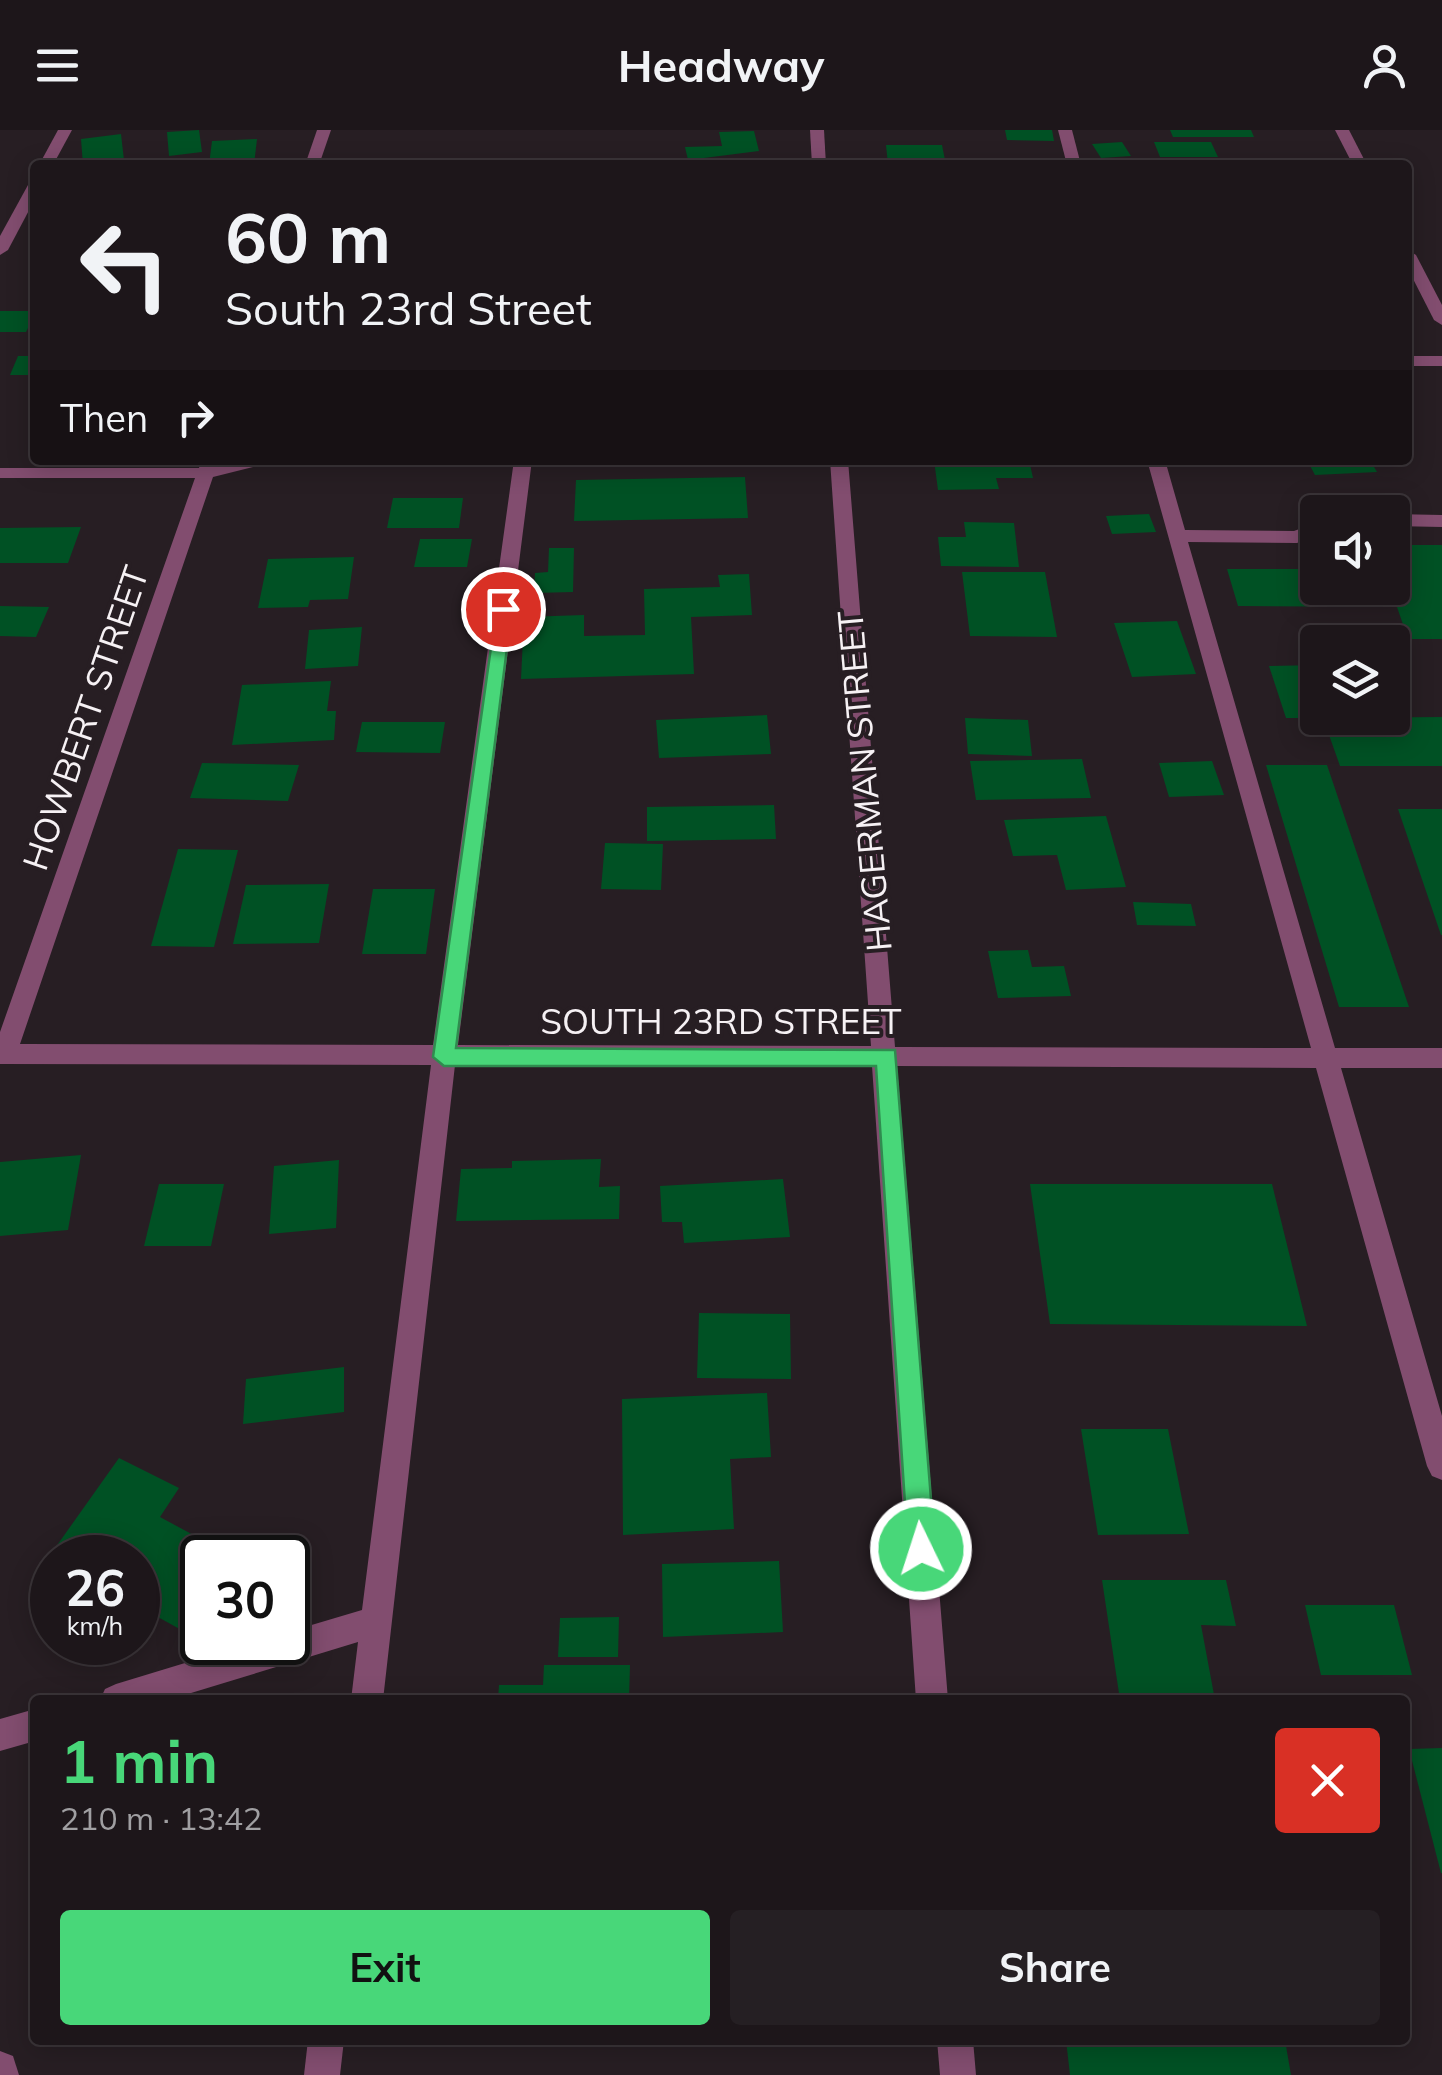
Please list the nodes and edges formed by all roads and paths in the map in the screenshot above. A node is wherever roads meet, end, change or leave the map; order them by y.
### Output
1 (64, 130) edge
2 (324, 130) edge
3 (817, 130) edge
4 (1065, 130) edge
5 (1342, 130) edge
6 (49, 160) edge
7 (314, 160) edge
8 (819, 160) edge
9 (1073, 160) edge
10 (1357, 160) edge
11 (30, 194) edge
12 (0, 250) edge
13 (1412, 263) edge
14 (1442, 320) edge
15 (1412, 361) edge
16 (1442, 361) edge
17 (521, 465) edge
18 (839, 465) edge
19 (1157, 465) edge
20 (208, 467) edge
21 (0, 473) edge
22 (1410, 520) edge
23 (1442, 521) edge
24 (1178, 536) junction
25 (1300, 536) edge
26 (2, 1054) edge
27 (444, 1057) junction
28 (887, 1057) junction
29 (1326, 1058) junction
30 (1442, 1058) edge
31 (1442, 1466) edge
32 (377, 1621) junction
33 (133, 1695) edge
34 (368, 1695) edge
35 (932, 1695) edge
36 (30, 1726) edge
37 (0, 1735) edge
38 (325, 2045) edge
39 (955, 2045) edge
40 (322, 2075) edge
41 (958, 2075) edge

1 - 6 street
2 - 7 street
3 - 8 street
4 - 9 street
5 - 10 street
11 - 12 street
13 - 14 street
15 - 16 street
17 - 27 street
18 - 28 street, HAGERMAN STREET
19 - 24 street
20 - 21 street
20 - 26 street, HOWBERT STREET
22 - 23 street
24 - 25 street
24 - 29 street
26 - 27 street, SOUTH 23RD STREET
27 - 28 street, SOUTH 23RD STREET
27 - 32 street
28 - 29 street, SOUTH 23RD STREET
28 - 35 street, HAGERMAN STREET
29 - 30 street, SOUTH 23RD STREET
29 - 31 street
32 - 33 street
32 - 34 street
36 - 37 street
38 - 40 street
39 - 41 street

